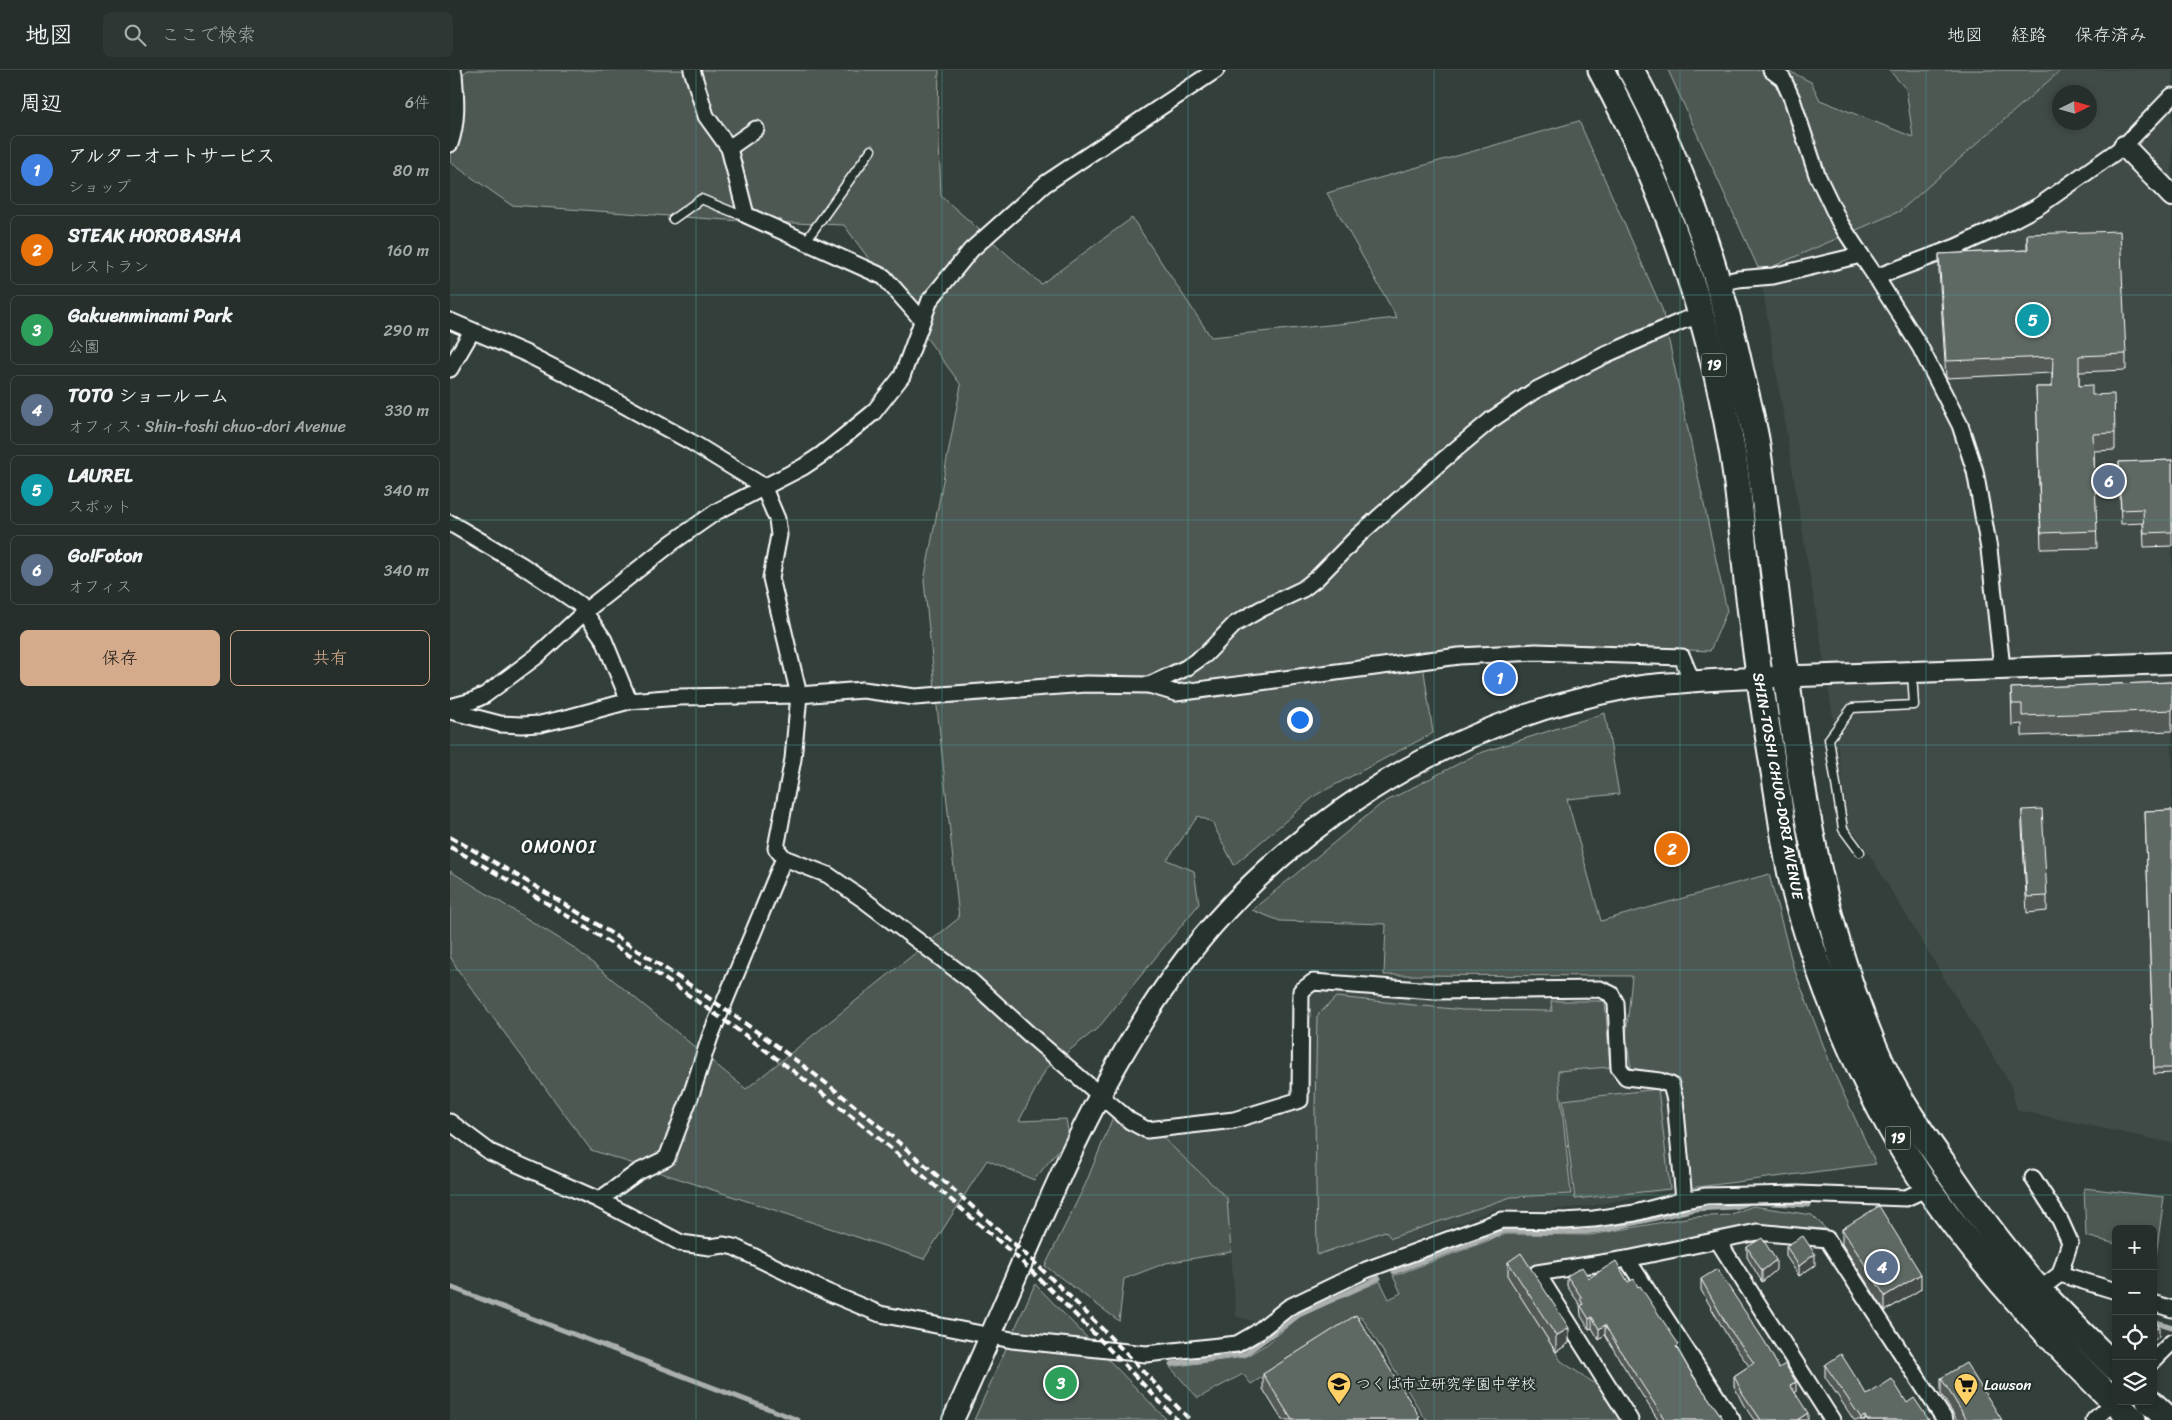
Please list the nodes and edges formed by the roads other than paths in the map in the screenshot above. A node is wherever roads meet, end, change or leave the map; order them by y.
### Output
1 (452, 70) edge
2 (692, 70) edge
3 (1216, 70) edge
4 (1601, 70) edge
5 (1631, 70) edge
6 (1770, 70) edge
7 (2172, 96) edge
8 (756, 129) dead end
9 (450, 144) edge
10 (2124, 146) junction
11 (730, 148) junction
12 (871, 150) dead end
13 (2172, 196) edge
14 (746, 215) junction
15 (673, 219) dead end
16 (805, 242) junction
17 (1861, 255) junction
18 (1876, 277) junction
19 (1720, 283) junction
20 (1702, 314) junction
21 (922, 320) junction
22 (450, 321) edge
23 (472, 331) junction
24 (450, 369) edge
25 (763, 486) junction
26 (450, 523) edge
27 (586, 612) junction
28 (2172, 662) edge
29 (2002, 668) junction
30 (1912, 672) junction
31 (1787, 677) junction
32 (1759, 678) junction
33 (1692, 681) junction
34 (1150, 685) junction
35 (799, 695) junction
36 (629, 701) junction
37 (450, 708) edge
38 (450, 711) edge
39 (1860, 852) dead end
40 (784, 858) junction
41 (1100, 1095) junction
42 (450, 1122) edge
43 (2033, 1178) dead end
44 (1928, 1188) junction
45 (599, 1200) junction
46 (1684, 1200) junction
47 (1718, 1241) junction
48 (1627, 1259) junction
49 (2060, 1274) junction
50 (2039, 1290) junction
51 (2112, 1290) edge
52 (2157, 1304) edge
53 (2172, 1309) edge
54 (990, 1336) junction
55 (2172, 1342) edge
56 (2154, 1360) edge
57 (2112, 1364) edge
58 (2112, 1397) edge
59 (2112, 1403) edge
60 (2120, 1405) edge
61 (2153, 1405) edge
62 (953, 1420) edge
63 (1630, 1420) edge
64 (1732, 1420) edge
65 (1832, 1420) edge
66 (1945, 1420) edge
67 (2094, 1420) edge
68 (2133, 1420) edge
69 (2169, 1420) edge

1 - 9 street
2 - 11 street
3 - 21 street
4 - 20 main road, SHIN-TOSHI CHUO-DORI AVENUE / 19
5 - 19 main road, SHIN-TOSHI CHUO-DORI AVENUE / 19
6 - 17 street
7 - 10 street
8 - 11 street
10 - 13 street
10 - 18 street
11 - 14 street
12 - 16 lane
14 - 15 lane
14 - 16 street
16 - 21 street
17 - 18 street
17 - 19 street
18 - 29 street
19 - 31 main road, SHIN-TOSHI CHUO-DORI AVENUE / 19
20 - 32 main road, SHIN-TOSHI CHUO-DORI AVENUE / 19
20 - 34 street
21 - 25 street
22 - 23 street
23 - 24 street
23 - 25 street
25 - 27 street
25 - 35 street
26 - 27 street
27 - 36 street
27 - 37 street
28 - 29 street
29 - 30 street
30 - 31 street
30 - 39 lane
31 - 32 street
31 - 50 main road, SHIN-TOSHI CHUO-DORI AVENUE / 19
32 - 33 street
32 - 44 main road, SHIN-TOSHI CHUO-DORI AVENUE / 19
33 - 34 street
33 - 41 street
34 - 35 street
35 - 36 street
35 - 40 street
36 - 38 street
40 - 41 street
40 - 45 street
41 - 46 street
41 - 54 street
42 - 45 street
43 - 49 street
44 - 46 street
44 - 58 main road, SHIN-TOSHI CHUO-DORI AVENUE / 19
45 - 54 street
46 - 54 street
47 - 48 street
47 - 65 street
47 - 66 street
48 - 63 street
48 - 64 street
49 - 50 street
49 - 51 street
50 - 57 main road, SHIN-TOSHI CHUO-DORI AVENUE / 19
52 - 53 street
54 - 62 street
55 - 56 street
59 - 67 street
60 - 68 main road, SHIN-TOSHI CHUO-DORI AVENUE / 19
61 - 69 main road

